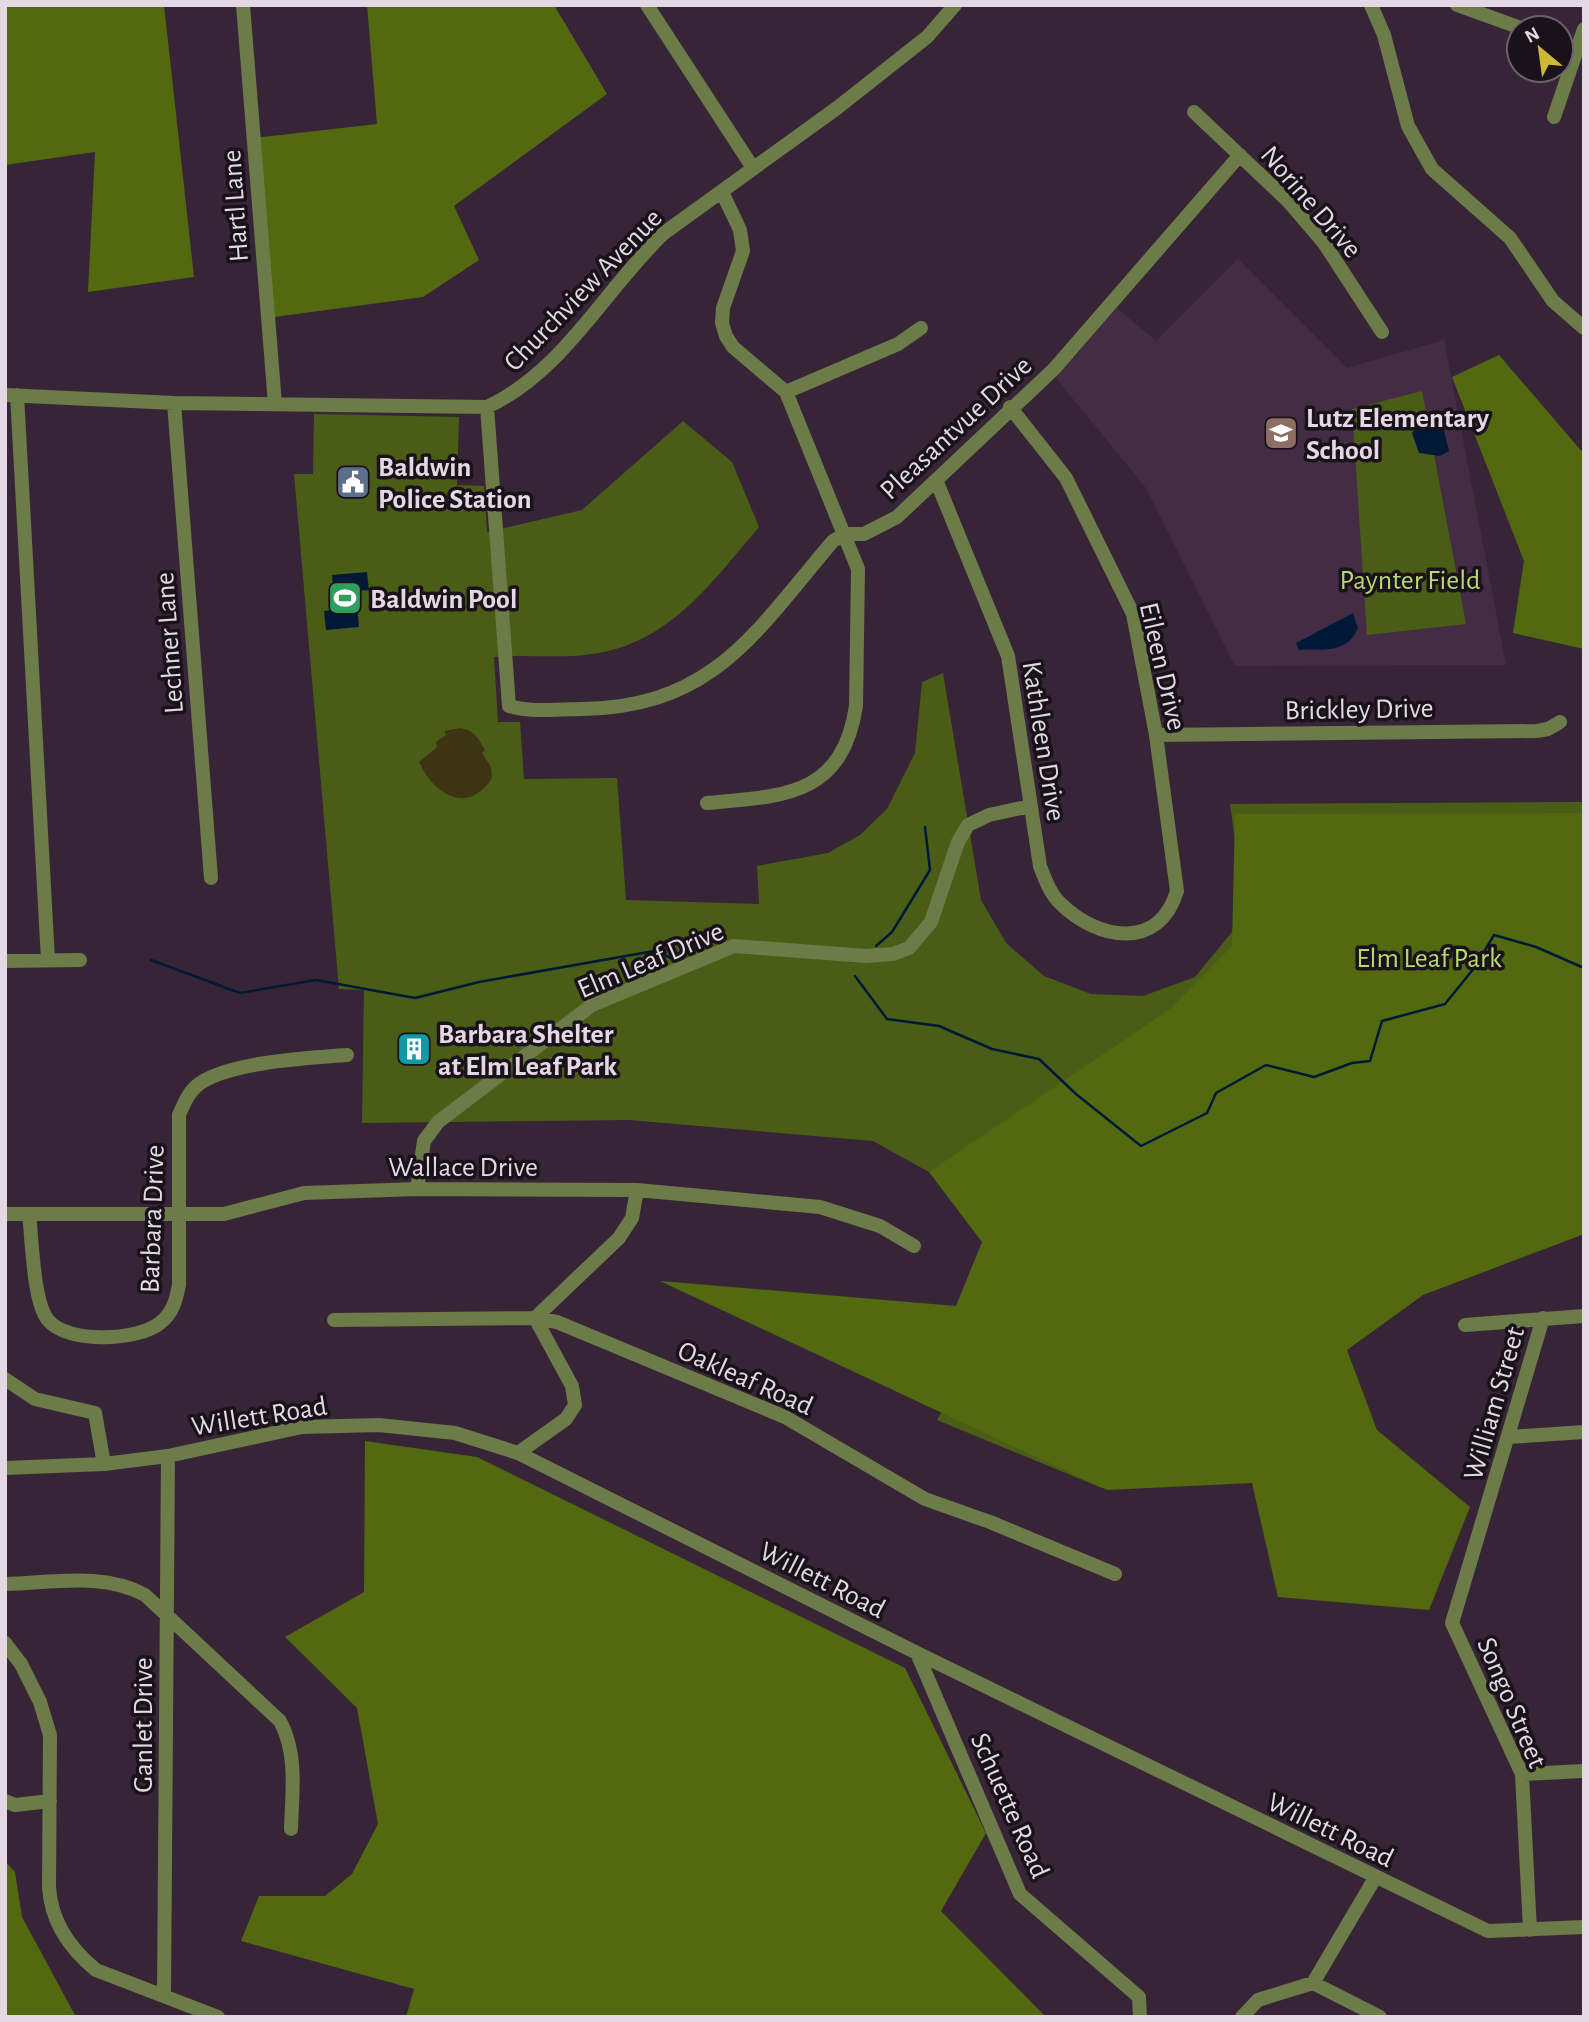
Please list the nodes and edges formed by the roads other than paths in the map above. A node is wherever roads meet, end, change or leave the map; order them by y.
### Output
1 (243, 5) edge
2 (647, 5) edge
3 (955, 5) edge
4 (1371, 5) edge
5 (1457, 5) edge
6 (1505, 22) edge
7 (1584, 29) edge
8 (1580, 49) edge
9 (1194, 112) dead end
10 (1554, 117) dead end
11 (1240, 155) junction
12 (753, 168) junction
13 (722, 192) junction
14 (921, 328) dead end
15 (1584, 328) edge
16 (1382, 332) dead end
17 (786, 392) junction
18 (11, 395) edge
19 (174, 403) junction
20 (275, 404) junction
21 (487, 407) junction
22 (1010, 407) junction
23 (936, 480) junction
24 (845, 534) junction
25 (1560, 722) dead end
26 (1156, 735) junction
27 (707, 803) dead end
28 (1030, 806) junction
29 (211, 878) dead end
30 (1163, 920) joint
31 (48, 960) junction
32 (80, 960) dead end
33 (5, 961) edge
34 (347, 1055) dead end
35 (417, 1189) junction
36 (637, 1190) junction
37 (5, 1214) edge
38 (29, 1214) junction
39 (180, 1214) junction
40 (914, 1246) dead end
41 (1584, 1316) edge
42 (535, 1318) junction
43 (1543, 1318) junction
44 (334, 1320) dead end
45 (1465, 1325) dead end
46 (5, 1379) edge
47 (1584, 1432) edge
48 (1508, 1437) junction
49 (518, 1453) junction
50 (168, 1456) junction
51 (104, 1464) junction
52 (5, 1468) edge
53 (1490, 1501) joint
54 (1115, 1574) dead end
55 (5, 1584) edge
56 (167, 1615) junction
57 (5, 1643) edge
58 (917, 1653) junction
59 (1584, 1772) edge
60 (1522, 1774) junction
61 (5, 1801) edge
62 (50, 1801) junction
63 (291, 1829) dead end
64 (1375, 1878) junction
65 (1584, 1927) edge
66 (1530, 1930) junction
67 (1313, 1983) junction
68 (164, 1995) junction
69 (218, 2017) edge
70 (1140, 2017) edge
71 (1242, 2017) edge
72 (1380, 2017) edge

1 - 20 street, Hartl Lane
2 - 12 street
3 - 12 street, Churchview Avenue
4 - 15 street
5 - 6 street
7 - 8 street
8 - 10 street
9 - 11 street, Norine Drive
11 - 16 street, Norine Drive
11 - 22 street, Pleasantvue Drive
12 - 13 street, Churchview Avenue
13 - 17 street
13 - 21 street, Churchview Avenue
14 - 17 street
17 - 24 street
18 - 19 street, Churchview Avenue
18 - 31 street
19 - 20 street, Churchview Avenue
19 - 29 street, Lechner Lane
20 - 21 street, Churchview Avenue
21 - 24 street, Pleasantvue Drive
22 - 23 street, Pleasantvue Drive
22 - 26 street, Eileen Drive
23 - 24 street, Pleasantvue Drive
23 - 28 street, Kathleen Drive
24 - 27 street
25 - 26 street, Brickley Drive
26 - 30 street, Eileen Drive
28 - 30 street, Kathleen Drive
28 - 35 street, Elm Leaf Drive
31 - 32 street
31 - 33 street
34 - 39 street, Barbara Drive
35 - 36 street, Wallace Drive
35 - 39 street, Wallace Drive
36 - 40 street, Wallace Drive
36 - 42 street
37 - 38 street, Wallace Drive
38 - 39 street, Wallace Drive
38 - 39 street, Barbara Drive
41 - 43 street
42 - 44 street, Oakleaf Road
42 - 49 street
42 - 54 street, Oakleaf Road
43 - 45 street
43 - 48 street, William Street
46 - 51 street
47 - 48 street
48 - 53 street, William Street
49 - 50 street, Willett Road
49 - 58 street, Willett Road
50 - 51 street, Willett Road
50 - 56 street, Ganlet Drive
51 - 52 street, Willett Road
53 - 60 street, Songo Street
55 - 56 street
56 - 63 street
56 - 68 street, Ganlet Drive
57 - 62 street
58 - 64 street, Willett Road
58 - 70 street, Schuette Road
59 - 60 street
60 - 66 street, Songo Street
61 - 62 street
62 - 68 street
64 - 66 street, Willett Road
64 - 67 street
65 - 66 street, Willett Road
67 - 71 street
67 - 72 street
68 - 69 street

